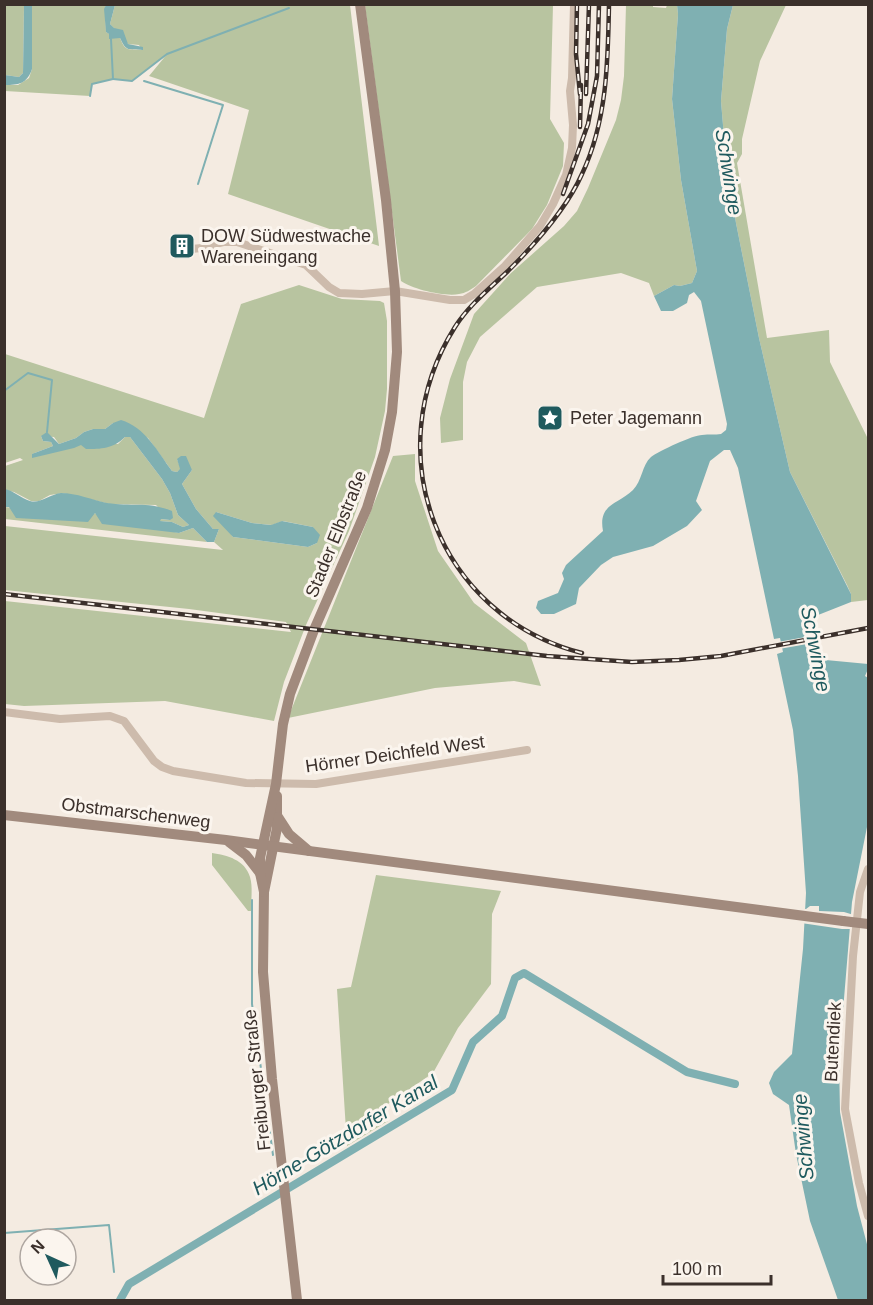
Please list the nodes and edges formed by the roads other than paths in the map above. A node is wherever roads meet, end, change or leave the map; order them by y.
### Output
1 (360, 4) edge
2 (574, 4) edge
3 (182, 246) dead end
4 (395, 291) junction
5 (4, 712) edge
6 (527, 750) dead end
7 (276, 784) junction
8 (4, 815) edge
9 (278, 817) junction
10 (226, 840) junction
11 (269, 846) junction
12 (310, 851) junction
13 (868, 869) edge
14 (260, 873) junction
15 (264, 892) junction
16 (868, 924) edge
17 (868, 1216) edge
18 (297, 1300) edge

1 - 4 main road, Stader Elbstraße
2 - 4 street
3 - 4 street
4 - 7 main road, Stader Elbstraße
5 - 7 street, Hörner Deichfeld West
6 - 7 street, Hörner Deichfeld West
7 - 9 main road, Stader Elbstraße
7 - 11 main road, Stader Elbstraße
8 - 10 main road, Obstmarschenweg
9 - 11 main road, Stader Elbstraße
9 - 12 main road
10 - 11 main road, Obstmarschenweg
10 - 14 main road
11 - 12 main road, Obstmarschenweg
11 - 14 main road, Freiburger Straße
11 - 15 main road, Freiburger Straße
12 - 16 main road, Obstmarschenweg, bridge
13 - 17 street, Butendiek
14 - 15 main road, Freiburger Straße
15 - 18 main road, Freiburger Straße

